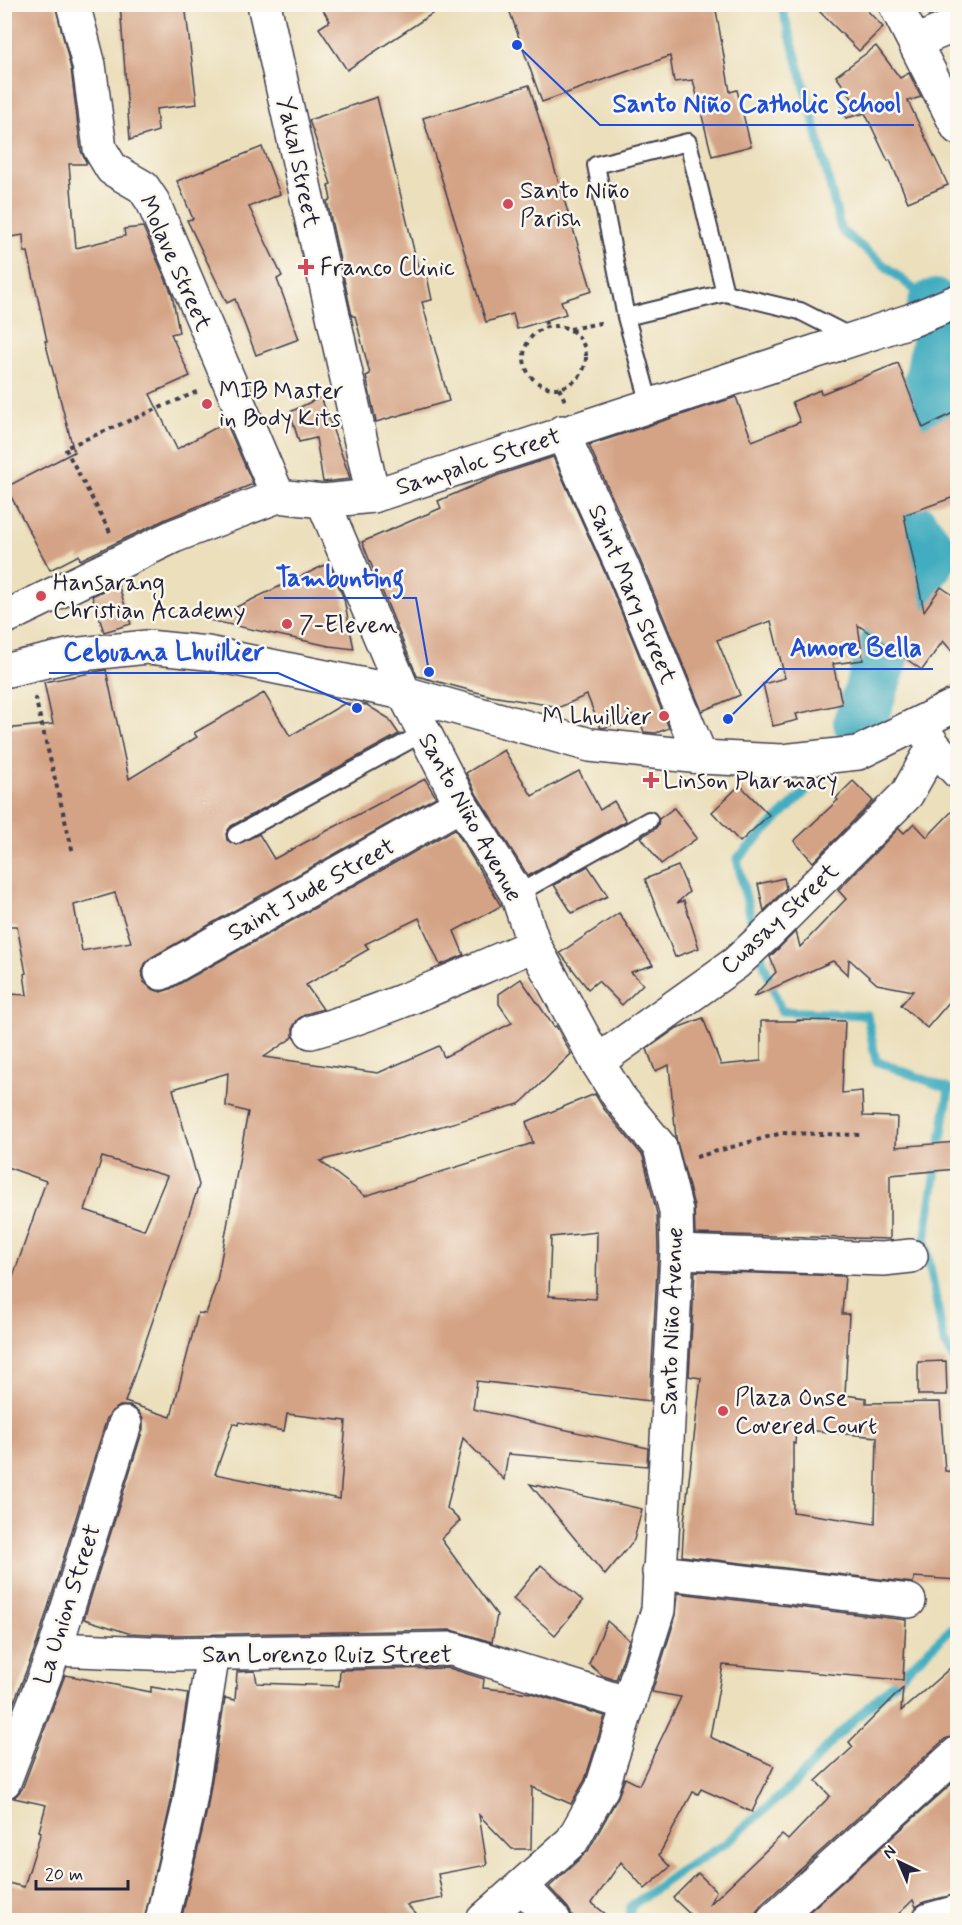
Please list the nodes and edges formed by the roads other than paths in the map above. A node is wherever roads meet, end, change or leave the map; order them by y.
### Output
1 (73, 4) edge
2 (264, 4) edge
3 (895, 4) edge
4 (957, 24) edge
5 (915, 42) junction
6 (957, 128) edge
7 (725, 293) junction
8 (957, 301) edge
9 (626, 317) junction
10 (854, 339) junction
11 (650, 405) junction
12 (562, 432) junction
13 (278, 496) junction
14 (373, 496) junction
15 (323, 501) junction
16 (4, 618) edge
17 (16, 669) edge
18 (404, 693) junction
19 (957, 704) edge
20 (425, 732) junction
21 (926, 734) junction
22 (701, 757) junction
23 (957, 772) edge
24 (461, 804) junction
25 (649, 820) dead end
26 (236, 835) dead end
27 (517, 894) junction
28 (534, 945) junction
29 (161, 973) dead end
30 (311, 1032) dead end
31 (597, 1062) junction
32 (677, 1252) junction
33 (911, 1256) dead end
34 (125, 1424) dead end
35 (659, 1572) junction
36 (909, 1601) dead end
37 (55, 1649) junction
38 (213, 1653) junction
39 (629, 1704) junction
40 (957, 1753) edge
41 (4, 1782) edge
42 (523, 1887) junction
43 (957, 1912) edge
44 (162, 1920) edge
45 (483, 1920) edge
46 (554, 1920) edge
47 (773, 1920) edge
48 (929, 1920) edge

1 - 13 street, Molave Street
2 - 14 street, Yakal Street
3 - 5 street
4 - 5 street
5 - 6 street
7 - 9 lane
7 - 9 lane
7 - 10 lane
8 - 10 street, Sampaloc Street
9 - 11 lane
10 - 11 street, Sampaloc Street
11 - 12 street, Sampaloc Street
12 - 14 street, Sampaloc Street
12 - 22 street, Saint Mary Street
13 - 15 street, Sampaloc Street
13 - 16 street, Sampaloc Street
14 - 15 street, Sampaloc Street
15 - 18 street, Santo Niño Avenue
17 - 18 street
18 - 20 street, Santo Niño Avenue
18 - 22 street
19 - 21 street
20 - 24 street, Santo Niño Avenue
20 - 26 lane
21 - 22 street
21 - 23 street
21 - 31 street, Cuasay Street
24 - 27 street, Santo Niño Avenue
24 - 29 street, Saint Jude Street
25 - 27 lane
27 - 28 street, Santo Niño Avenue
28 - 30 street
28 - 31 street, Santo Niño Avenue
31 - 32 street, Santo Niño Avenue
32 - 33 street
32 - 35 street, Santo Niño Avenue
34 - 37 street, La Union Street
35 - 36 street
35 - 39 street, Santo Niño Avenue
37 - 38 street, San Lorenzo Ruiz Street
37 - 41 street, La Union Street
38 - 39 street, San Lorenzo Ruiz Street
38 - 44 street
39 - 42 street, Santo Niño Avenue
40 - 47 street
42 - 45 street, Santo Niño Avenue
42 - 46 street
43 - 48 street

